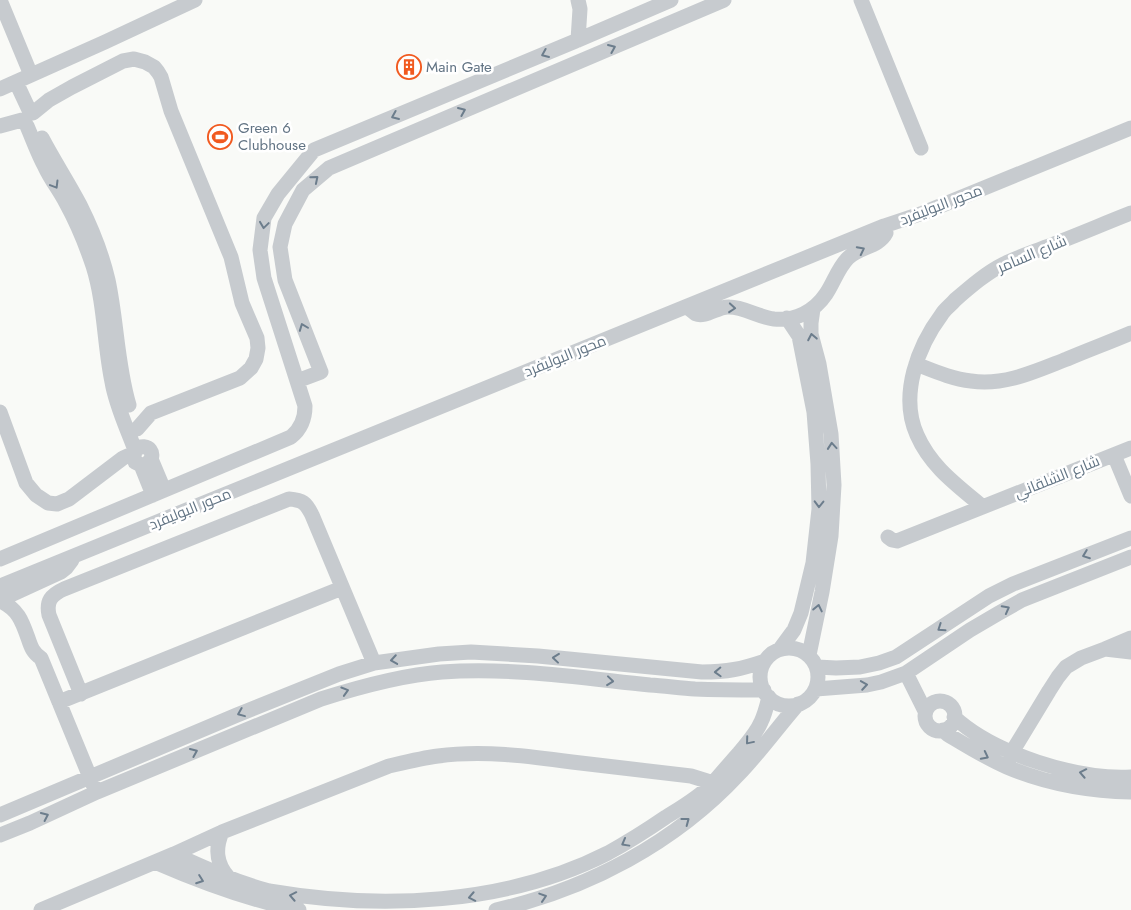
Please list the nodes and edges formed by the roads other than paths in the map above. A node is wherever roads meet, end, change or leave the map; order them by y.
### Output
1 (0, 0) edge
2 (194, 0) edge
3 (578, 0) edge
4 (671, 0) edge
5 (724, 0) edge
6 (861, 0) edge
7 (578, 40) junction
8 (31, 75) junction
9 (8, 85) edge
10 (28, 118) junction
11 (0, 126) edge
12 (1131, 128) edge
13 (921, 148) dead end
14 (1131, 213) edge
15 (884, 226) junction
16 (687, 307) junction
17 (812, 309) junction
18 (787, 318) junction
19 (1131, 333) edge
20 (916, 364) junction
21 (298, 381) junction
22 (117, 382) junction
23 (131, 411) junction
24 (0, 412) edge
25 (151, 413) junction
26 (137, 429) junction
27 (1131, 448) edge
28 (1114, 454) junction
29 (140, 456) junction
30 (159, 493) junction
31 (1131, 496) edge
32 (983, 507) junction
33 (888, 536) dead end
34 (1130, 536) edge
35 (0, 546) edge
36 (16, 553) junction
37 (75, 555) junction
38 (1131, 557) edge
39 (0, 559) edge
40 (0, 586) edge
41 (31, 586) junction
42 (342, 588) junction
43 (0, 600) edge
44 (32, 636) junction
45 (1131, 638) edge
46 (780, 649) junction
47 (1105, 649) junction
48 (1131, 652) edge
49 (813, 661) junction
50 (765, 662) junction
51 (374, 663) junction
52 (906, 673) junction
53 (816, 689) junction
54 (81, 694) junction
55 (766, 694) junction
56 (59, 702) junction
57 (798, 704) junction
58 (925, 712) junction
59 (954, 717) junction
60 (943, 730) junction
61 (1012, 752) junction
62 (1006, 767) junction
63 (90, 777) junction
64 (1131, 777) edge
65 (717, 788) junction
66 (97, 792) junction
67 (1131, 792) edge
68 (0, 815) edge
69 (222, 832) junction
70 (0, 835) edge
71 (174, 854) junction
72 (155, 862) junction
73 (228, 878) junction
74 (41, 910) edge
75 (299, 910) edge
76 (496, 910) edge

1 - 8 street
2 - 8 street
3 - 7 street
4 - 7 street
21 -> 5 street
6 - 13 street
7 -> 21 street
8 - 9 street
9 - 10 street
10 - 11 street
10 - 22 street
10 - 25 street
12 - 15 street, محور البوليفرد
14 - 20 street, شارع السامر
15 - 16 street, محور البوليفرد
17 -> 15 street
16 -> 18 street
16 - 37 street, محور البوليفرد
17 - 18 street
49 -> 17 street
18 -> 46 street
19 - 20 street
20 - 32 street
21 - 30 street
22 - 23 street
22 - 29 street
23 - 25 street
23 - 26 street
24 - 29 street
25 - 26 street
26 - 29 street
27 - 28 street, شارع الشلقاني
28 - 31 street
28 - 32 street, شارع الشلقاني
29 - 30 street
30 - 36 street
32 - 33 street, شارع الشلقاني
34 -> 49 street
35 - 36 street
36 - 39 street
37 - 40 street, محور البوليفرد
37 - 41 street
52 -> 38 street
41 - 43 street
41 - 44 street
42 - 51 street
42 - 54 street
42 - 54 street
43 - 44 street
44 - 56 street
45 - 47 street
46 - 49 street
46 - 50 street
47 - 48 street
47 - 61 street
49 - 53 street
50 -> 51 street
50 - 55 street
51 -> 63 street
53 -> 52 street
52 - 58 street
53 - 57 street
54 - 56 street
55 - 57 street
55 -> 65 street
66 -> 55 street
56 - 63 street
57 - 65 street
58 - 59 street
58 - 60 street
59 - 60 street
59 - 61 street
60 -> 62 street
61 - 62 street
64 -> 61 street
62 - 67 street
63 - 66 street
63 - 68 street
65 - 69 street
65 -> 73 street
76 -> 65 street
70 -> 66 street
69 - 71 street
69 - 73 street
71 - 72 street
71 - 73 street
72 - 74 street
72 -> 75 street

